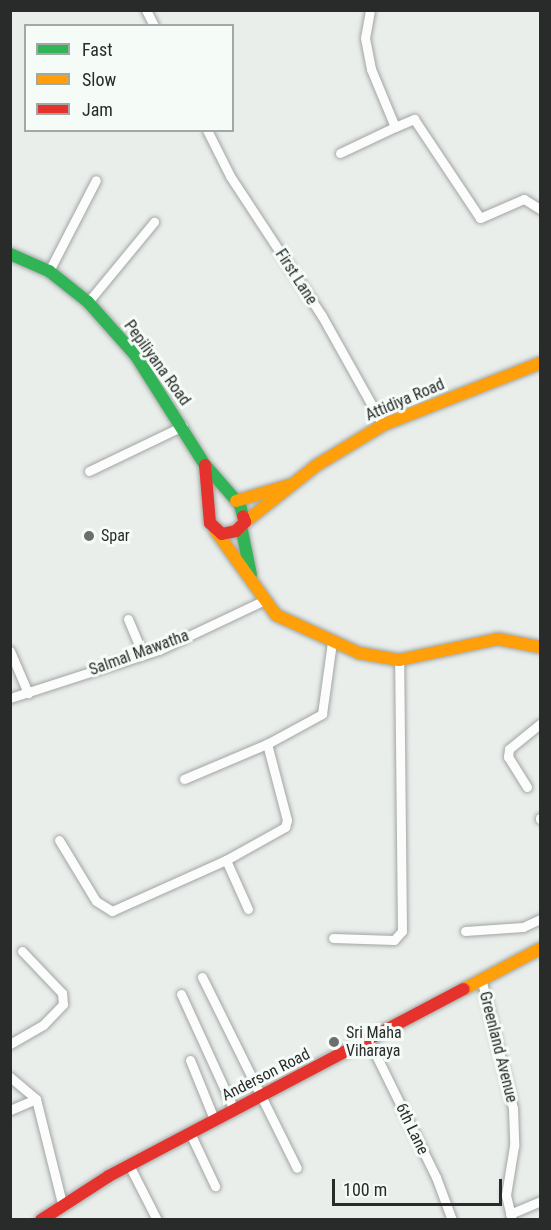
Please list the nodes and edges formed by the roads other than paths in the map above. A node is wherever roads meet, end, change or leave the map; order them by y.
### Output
1 (146, 10) edge
2 (370, 10) edge
3 (153, 24) edge
4 (395, 127) junction
5 (208, 132) edge
6 (340, 153) dead end
7 (96, 180) dead end
8 (540, 209) edge
9 (154, 222) dead end
10 (10, 254) edge
11 (49, 272) junction
12 (88, 302) junction
13 (540, 363) edge
14 (383, 425) junction
15 (183, 426) junction
16 (205, 465) junction
17 (89, 471) dead end
18 (292, 484) junction
19 (233, 500) junction
20 (208, 514) junction
21 (243, 524) junction
22 (215, 530) junction
23 (253, 582) junction
24 (265, 600) junction
25 (128, 619) dead end
26 (332, 642) junction
27 (540, 647) edge
28 (10, 651) edge
29 (142, 655) junction
30 (399, 660) junction
31 (28, 693) junction
32 (10, 698) edge
33 (540, 724) edge
34 (267, 744) junction
35 (184, 779) dead end
36 (527, 787) dead end
37 (59, 840) dead end
38 (226, 860) junction
39 (248, 909) dead end
40 (540, 919) edge
41 (465, 931) dead end
42 (333, 938) dead end
43 (540, 950) edge
44 (22, 951) dead end
45 (202, 977) dead end
46 (482, 982) junction
47 (181, 994) dead end
48 (369, 1041) junction
49 (10, 1044) edge
50 (190, 1060) dead end
51 (10, 1077) edge
52 (262, 1097) junction
53 (36, 1100) junction
54 (10, 1110) edge
55 (234, 1110) junction
56 (214, 1119) junction
57 (190, 1133) junction
58 (129, 1165) junction
59 (297, 1168) dead end
60 (215, 1186) dead end
61 (540, 1201) edge
62 (63, 1207) junction
63 (511, 1217) edge
64 (41, 1220) edge
65 (157, 1220) edge
66 (452, 1220) edge

1 - 3 street
2 - 4 street
4 - 6 street
4 - 8 street
5 - 14 street, First Lane
7 - 11 street
9 - 12 street
10 - 11 main road, Pepiliyana Road
11 - 12 main road, Pepiliyana Road
12 - 15 main road, Pepiliyana Road
13 - 14 main road, Attidiya Road
14 - 18 main road, Attidiya Road
15 - 16 main road, Pepiliyana Road
15 - 17 street
16 - 19 main road, Pepiliyana Road
16 - 20 main road
18 - 19 main road
18 - 21 main road
19 - 20 main road
19 - 21 main road
20 - 22 main road
21 - 22 main road
21 - 23 main road
22 - 23 main road
23 - 24 main road
24 - 26 main road
24 - 29 street, Salmal Mawatha
25 - 29 street
26 - 30 main road
26 - 34 street
27 - 30 main road
28 - 31 street
29 - 31 street, Salmal Mawatha
30 - 42 street
31 - 32 street, Salmal Mawatha
33 - 36 street
34 - 35 street
34 - 38 street
37 - 38 street
38 - 39 street
40 - 41 street
43 - 46 main road, Anderson Road
44 - 49 street
45 - 52 street
46 - 48 main road, Anderson Road
46 - 63 street, Greenland Avenue
47 - 55 street
48 - 52 main road, Anderson Road
48 - 66 street, 6th Lane
50 - 56 street
51 - 53 street
52 - 55 main road, Anderson Road
52 - 59 street
53 - 54 street
53 - 62 street
55 - 56 main road, Anderson Road
56 - 57 main road, Anderson Road
57 - 58 main road, Anderson Road
57 - 60 street
58 - 62 main road, Anderson Road
58 - 65 street
61 - 63 street
62 - 64 main road, Anderson Road

